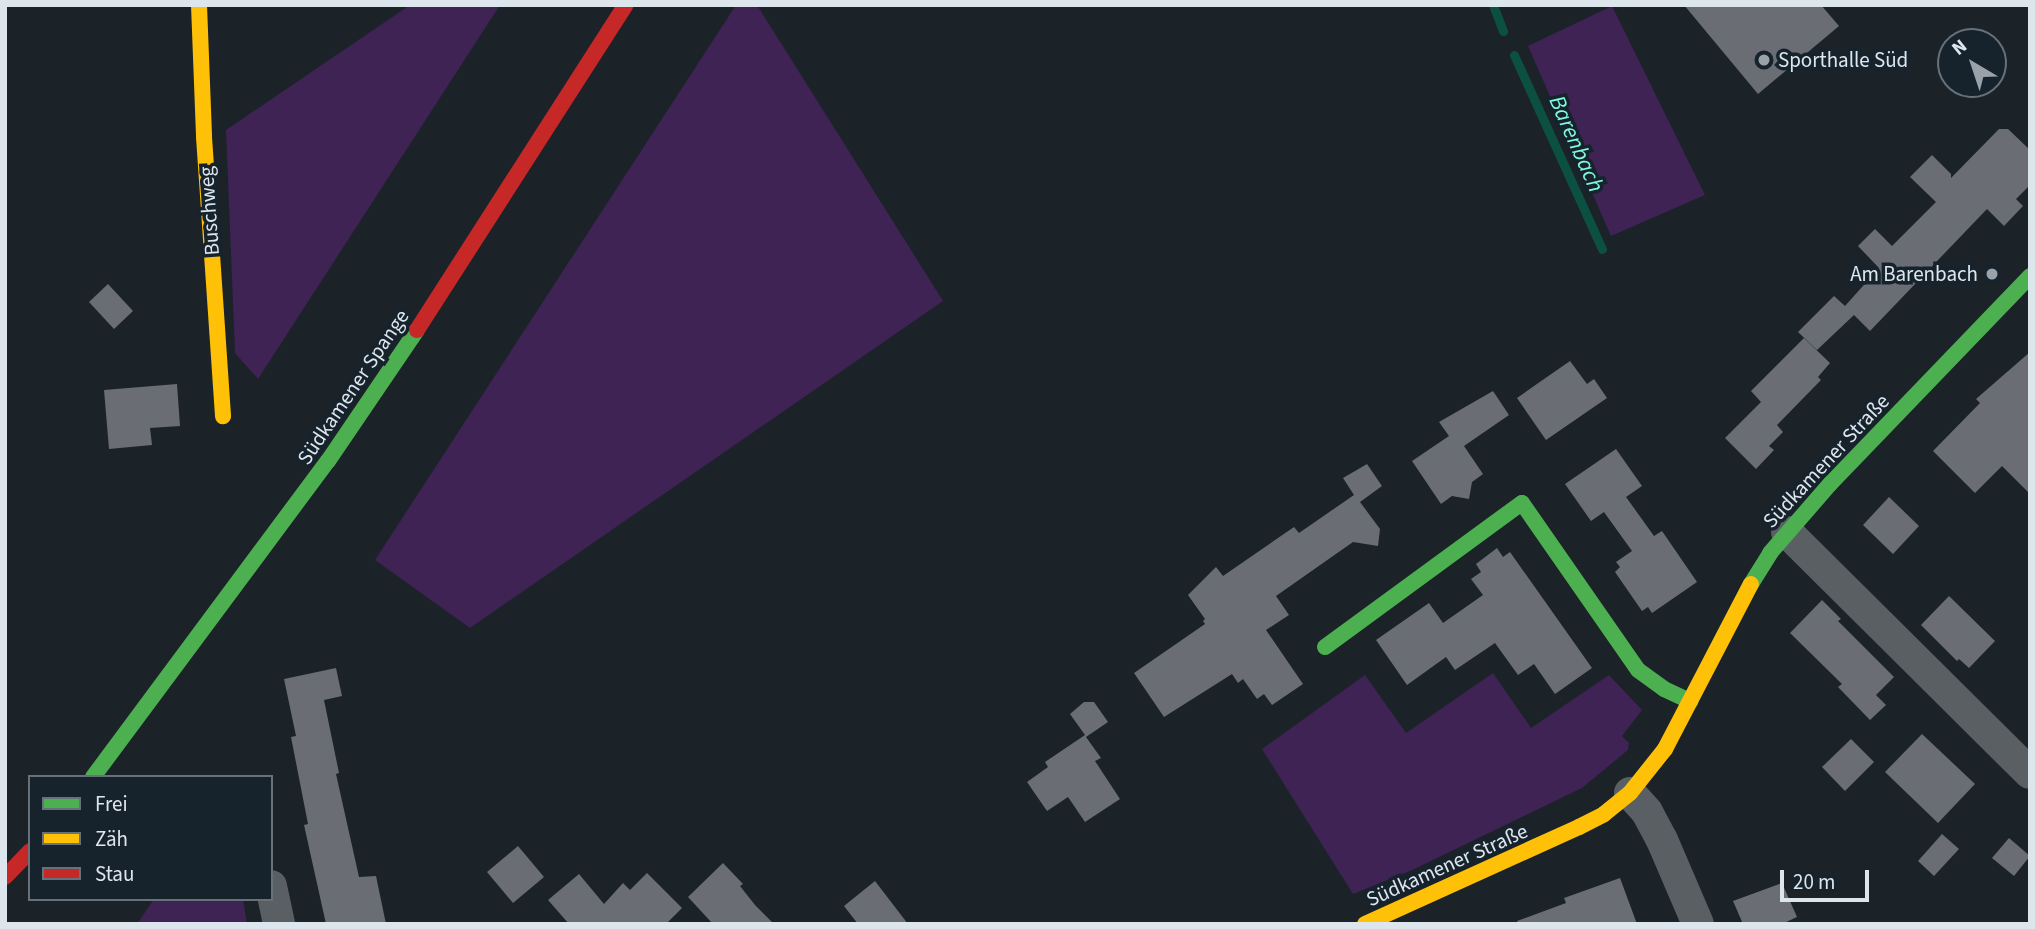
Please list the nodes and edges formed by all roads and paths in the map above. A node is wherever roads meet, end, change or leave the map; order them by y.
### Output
1 (199, 5) edge
2 (626, 5) edge
3 (2030, 276) edge
4 (223, 416) dead end
5 (1787, 532) junction
6 (1325, 647) dead end
7 (1690, 701) junction
8 (2030, 773) edge
9 (94, 775) edge
10 (1630, 793) junction
11 (28, 853) edge
12 (5, 877) edge
13 (273, 896) edge
14 (279, 924) edge
15 (1365, 924) edge
16 (1698, 924) edge

1 - 4 street, Buschweg
2 - 9 street, Südkamener Spange
3 - 5 street, Südkamener Straße
5 - 7 street, Südkamener Straße
5 - 8 street
6 - 7 street
7 - 10 street, Südkamener Straße
10 - 15 street, Südkamener Straße
10 - 16 street
11 - 12 street
13 - 14 street

